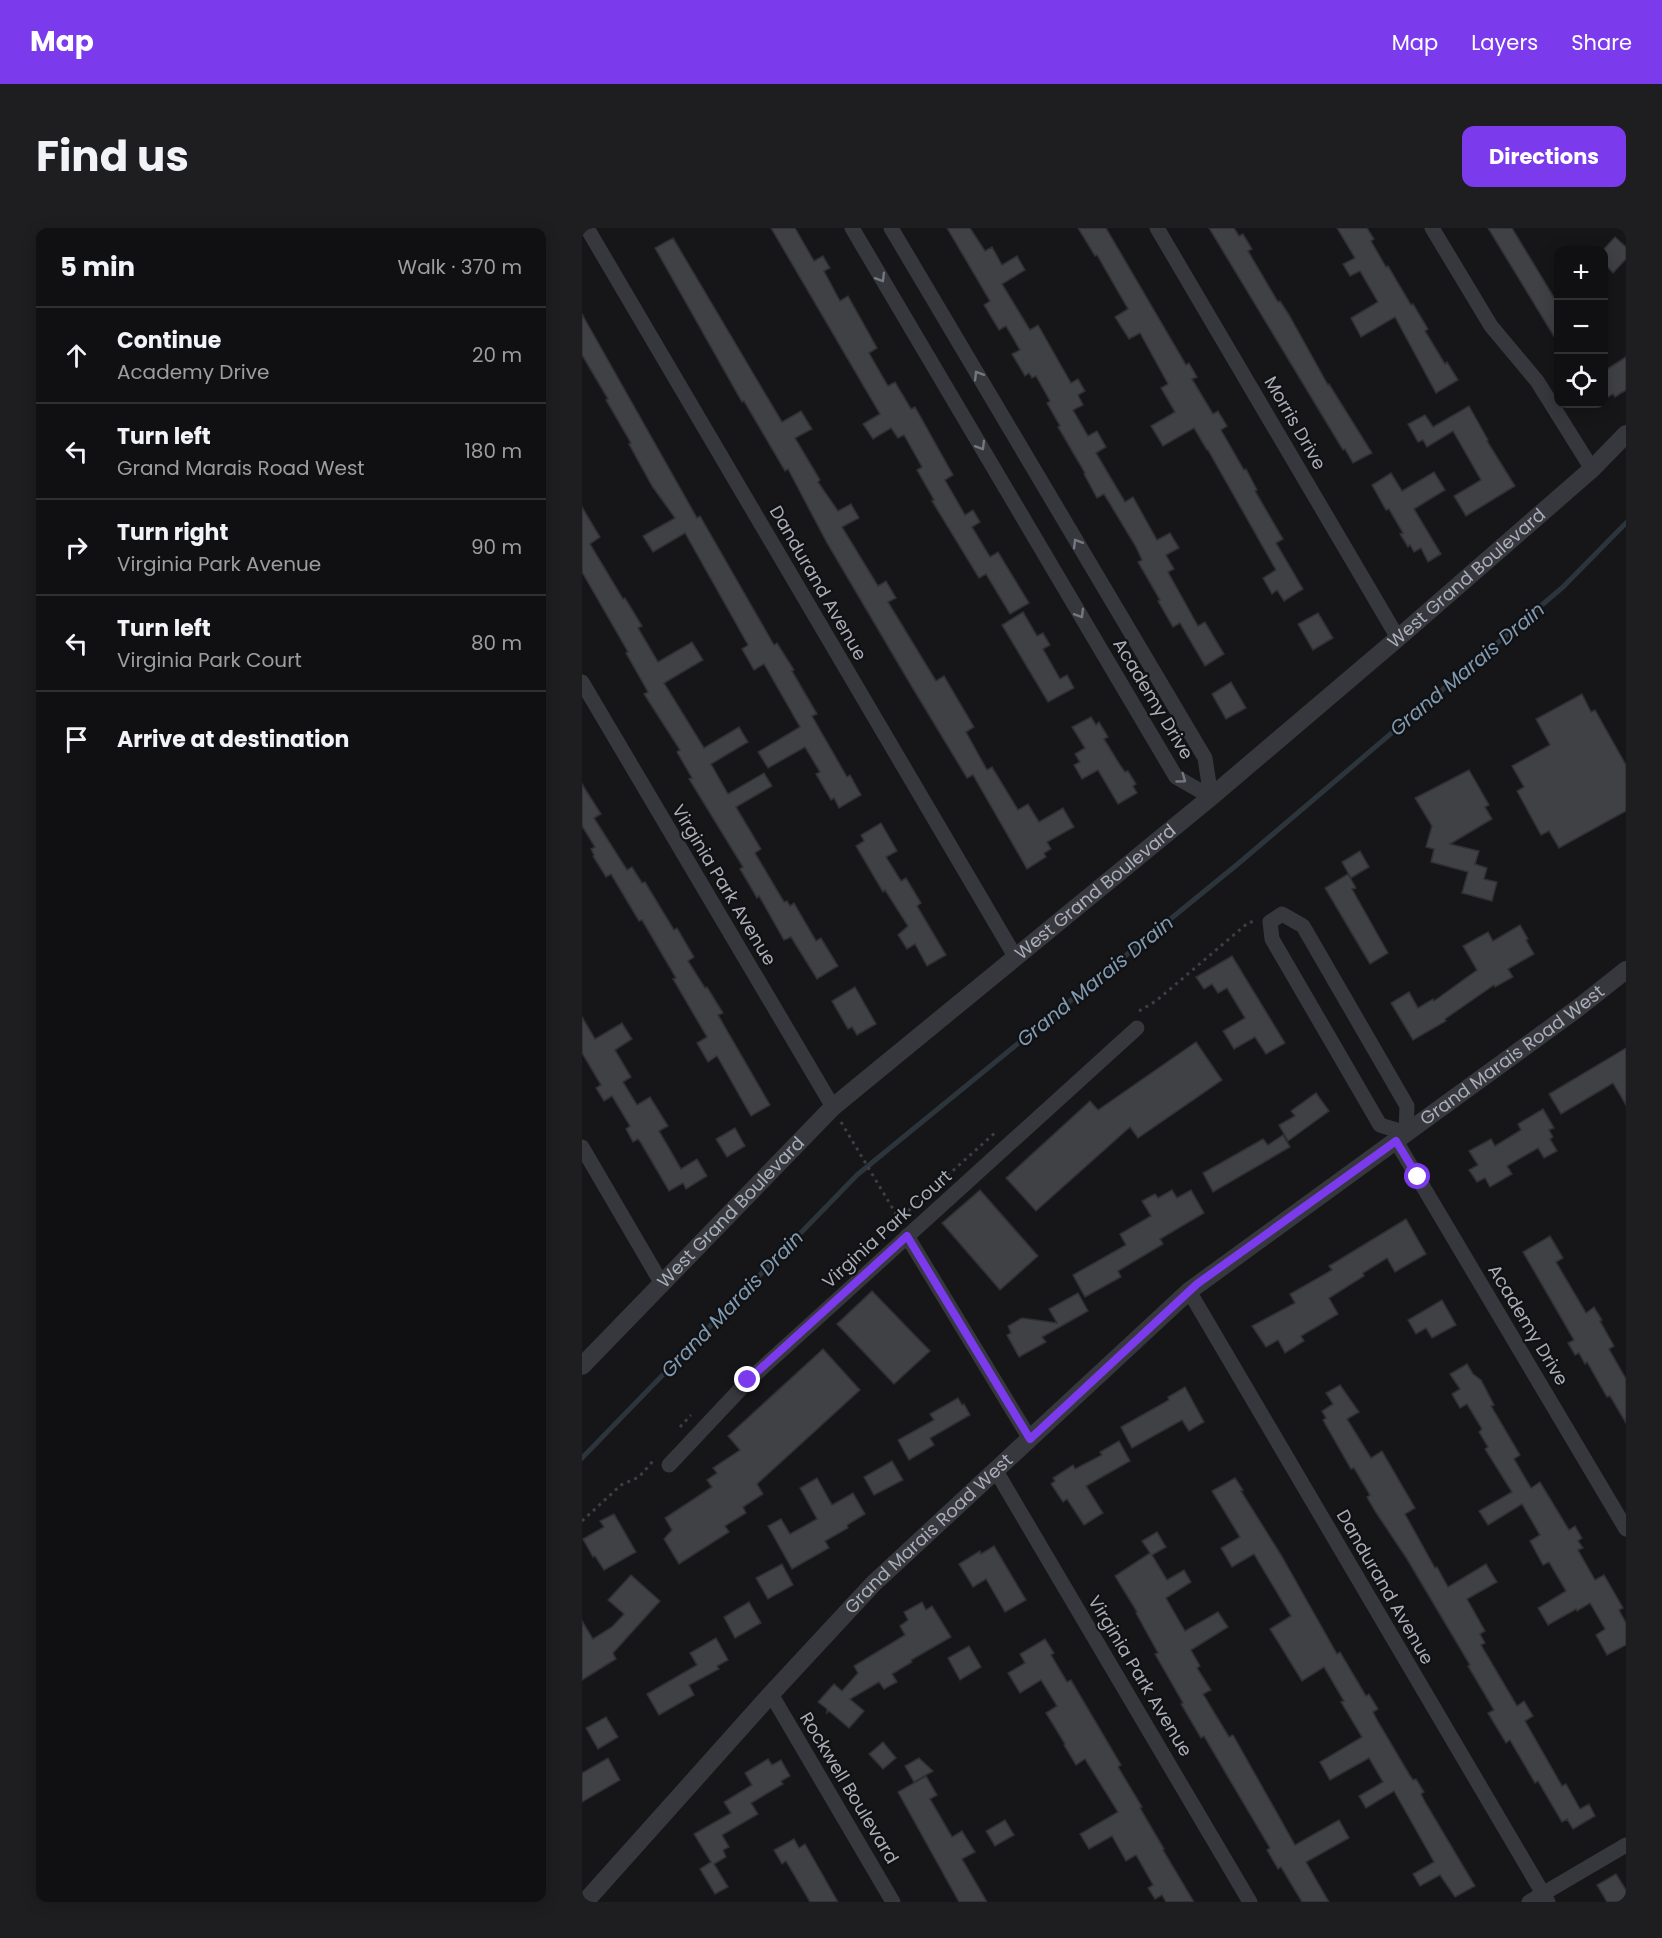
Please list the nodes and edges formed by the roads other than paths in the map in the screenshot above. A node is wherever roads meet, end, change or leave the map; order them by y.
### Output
1 (586, 228) edge
2 (852, 228) edge
3 (891, 228) edge
4 (1157, 228) edge
5 (1432, 228) edge
6 (1626, 434) edge
7 (1592, 469) junction
8 (1398, 638) junction
9 (582, 682) edge
10 (1210, 797) junction
11 (1016, 958) junction
12 (1626, 970) edge
13 (1137, 1028) dead end
14 (837, 1114) junction
15 (1401, 1137) junction
16 (582, 1148) edge
17 (907, 1236) junction
18 (662, 1284) junction
19 (1189, 1291) junction
20 (582, 1366) edge
21 (1030, 1439) junction
22 (669, 1465) dead end
23 (996, 1471) junction
24 (1626, 1529) edge
25 (771, 1694) junction
26 (1626, 1845) edge
27 (1546, 1898) edge
28 (585, 1902) edge
29 (893, 1902) edge
30 (1250, 1902) edge
31 (1529, 1902) edge

1 - 11 street, Dandurand Avenue
2 -> 10 street, Academy Drive
10 -> 3 street, Academy Drive
4 - 8 street, Morris Drive
5 - 7 street
6 - 7 street, West Grand Boulevard
7 - 8 street, West Grand Boulevard
8 - 10 street, West Grand Boulevard
9 - 14 street, Virginia Park Avenue
10 - 11 street, West Grand Boulevard
11 - 14 street, West Grand Boulevard
12 - 15 street, Grand Marais Road West
13 - 17 street, Virginia Park Court
14 - 18 street, West Grand Boulevard
15 - 15 street, Academy Drive
15 - 19 street, Grand Marais Road West
15 - 24 street, Academy Drive
16 - 18 street
17 - 21 street
17 - 22 street, Virginia Park Court
18 - 20 street, West Grand Boulevard
19 - 21 street, Grand Marais Road West
19 - 27 street, Dandurand Avenue
21 - 23 street, Grand Marais Road West
23 - 25 street, Grand Marais Road West
23 - 30 street, Virginia Park Avenue
25 - 28 street, Grand Marais Road West
25 - 29 street, Rockwell Boulevard
26 - 27 street
27 - 31 street

